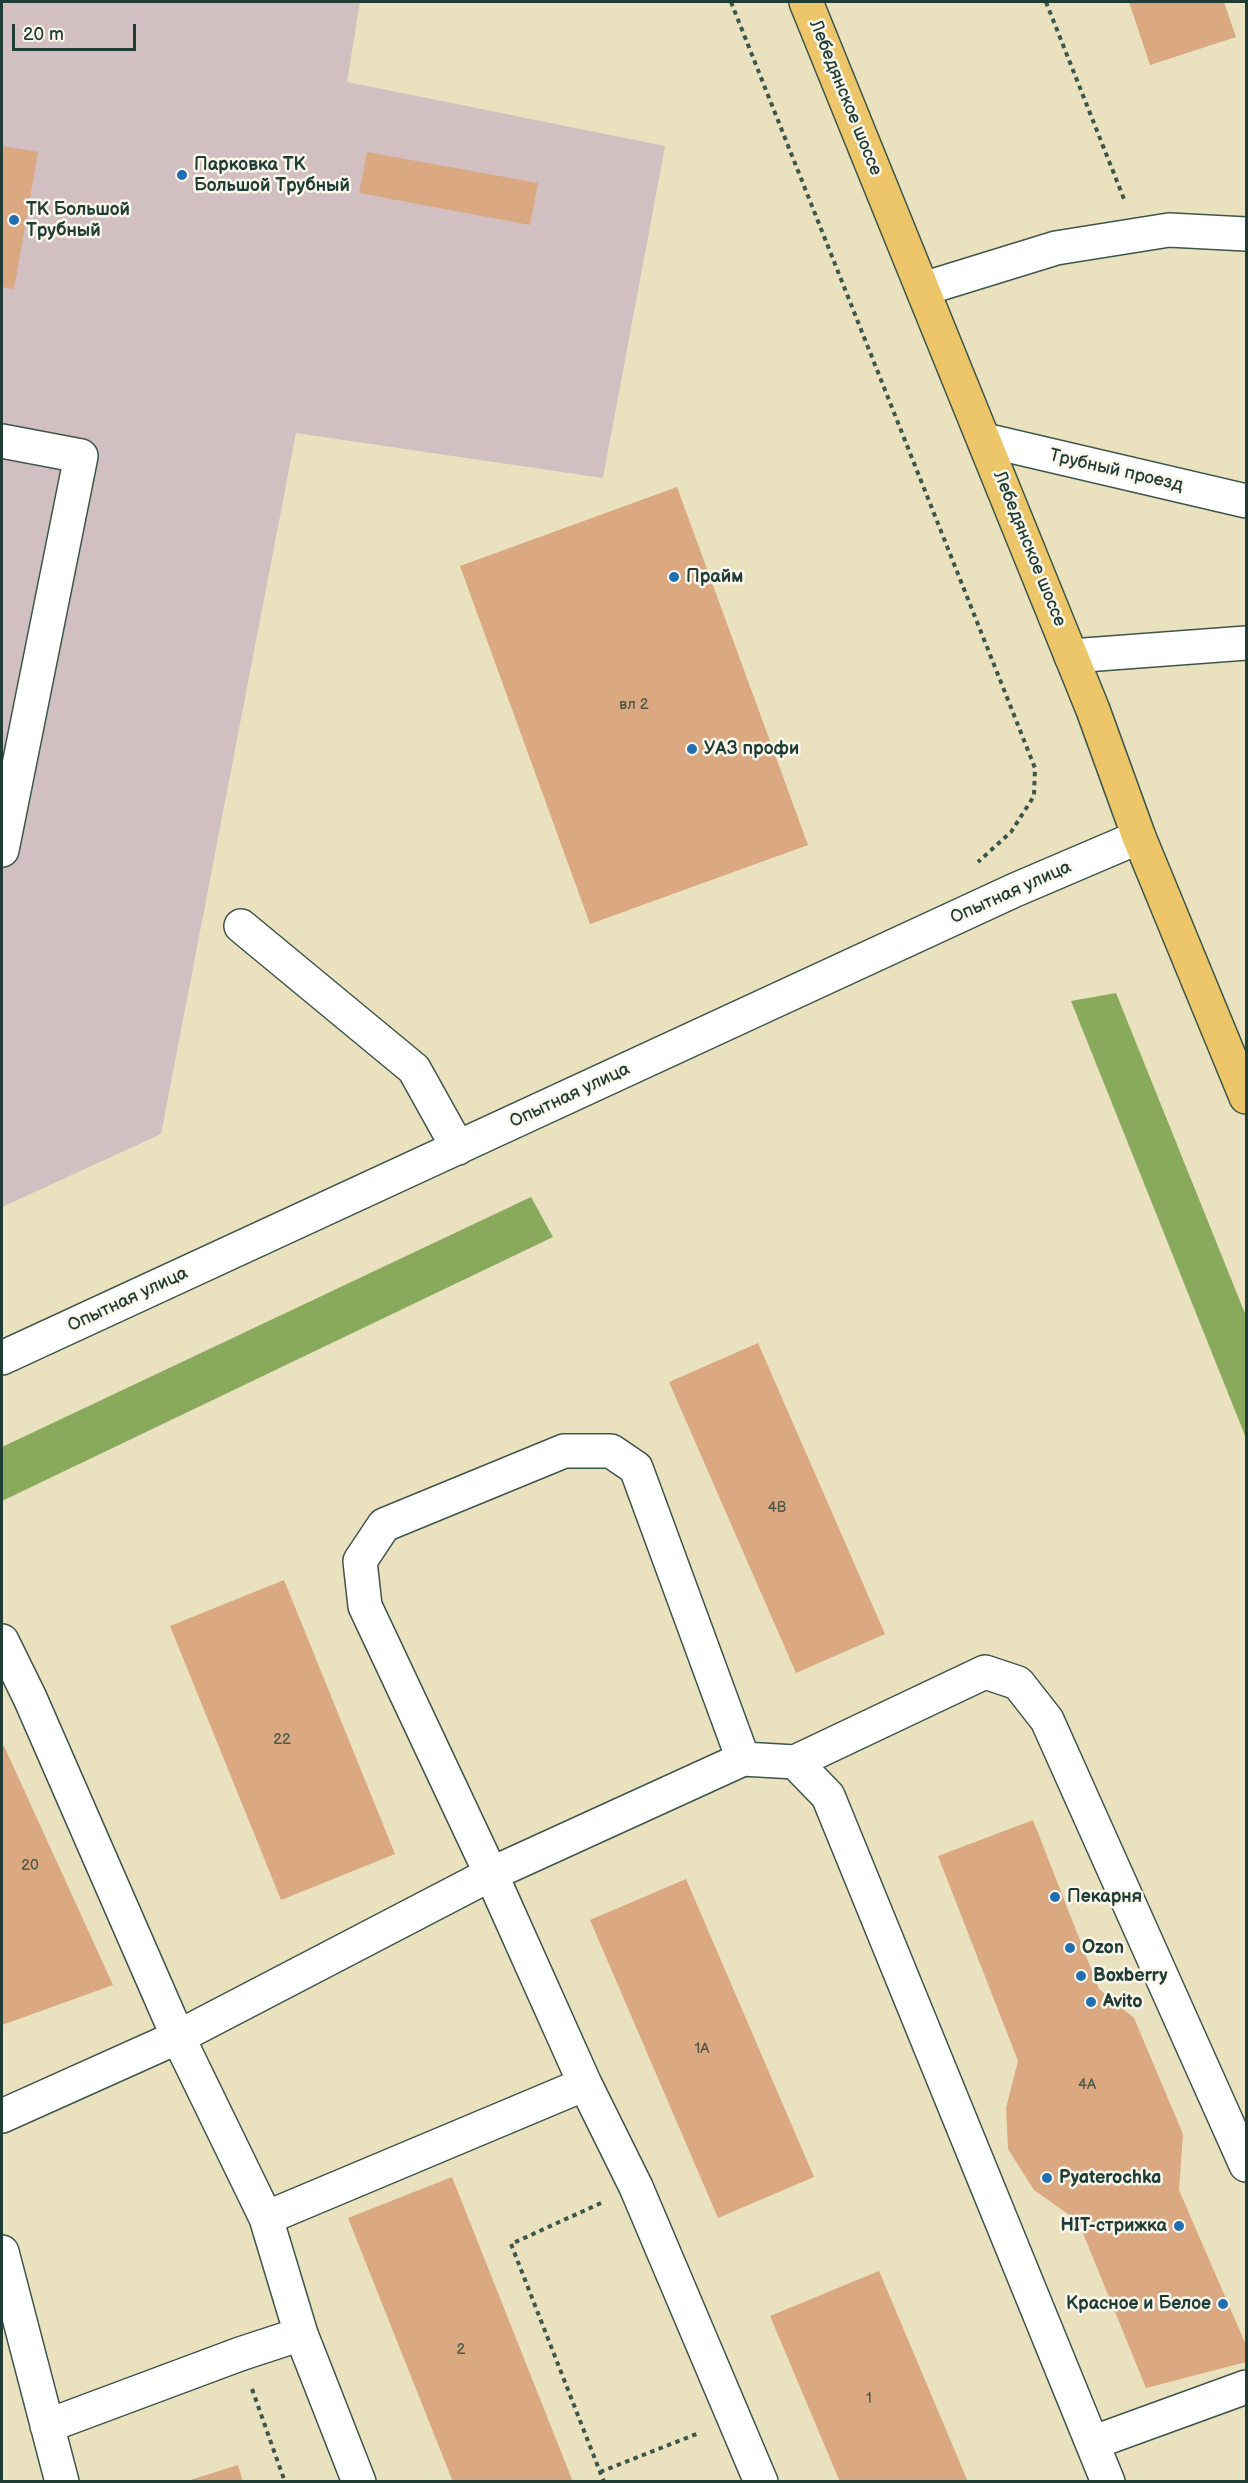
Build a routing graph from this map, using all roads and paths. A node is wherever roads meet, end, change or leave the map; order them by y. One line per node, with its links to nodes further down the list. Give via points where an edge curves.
1 (731, 2): 14 (path, via 1035,768 1034,796 1011,832)
2 (806, 2): 6 (main road, Лебедянское шоссе)
3 (1046, 2): 5 (path)
4 (1246, 234): 5 (street, via 1169,230)
5 (1139, 235): 6 (street, via 1056,248)
6 (923, 289): 7 (main road, Лебедянское шоссе)
7 (985, 440): 9 (street, Трубный проезд); 11 (main road, Лебедянское шоссе)
8 (2, 441): 13 (street, via 81,456)
9 (1246, 501)
10 (1246, 644): 11 (street)
11 (1071, 656): 12 (main road, Лебедянское шоссе)
12 (1139, 837): 16 (main road, Лебедянское шоссе); 17 (street, Опытная улица, via 1015,890)
13 (2, 850)
14 (975, 865)
15 (241, 926): 17 (street, via 414,1069)
16 (1246, 1097)
17 (458, 1148): 18 (street, Опытная улица)
18 (2, 1358)
19 (2, 1641): 23 (street)
20 (743, 1759): 21 (street); 22 (street); 22 (street, via 636,1468 611,1451 564,1451 384,1525 360,1561 365,1606)
21 (795, 1762): 26 (street, via 986,1672 1018,1683 1047,1720); 35 (street, via 828,1796)
22 (491, 1874): 23 (street); 24 (street)
23 (178, 2037): 25 (street); 28 (street)
24 (585, 2084): 27 (street); 28 (street)
25 (2, 2115)
26 (1246, 2165)
27 (636, 2187): 33 (street); 36 (path, via 512,2244)
28 (266, 2217): 30 (street)
29 (2, 2252): 34 (street)
30 (301, 2334): 31 (street); 39 (street)
31 (240, 2354): 34 (street); 38 (path)
32 (1246, 2386): 35 (street)
33 (736, 2419): 36 (path); 41 (street)
34 (47, 2426): 37 (street)
35 (1092, 2443): 42 (street)
36 (600, 2472): 40 (path)
37 (62, 2481)
38 (285, 2481)
39 (359, 2481)
40 (604, 2481)
41 (761, 2481)
42 (1108, 2481)

